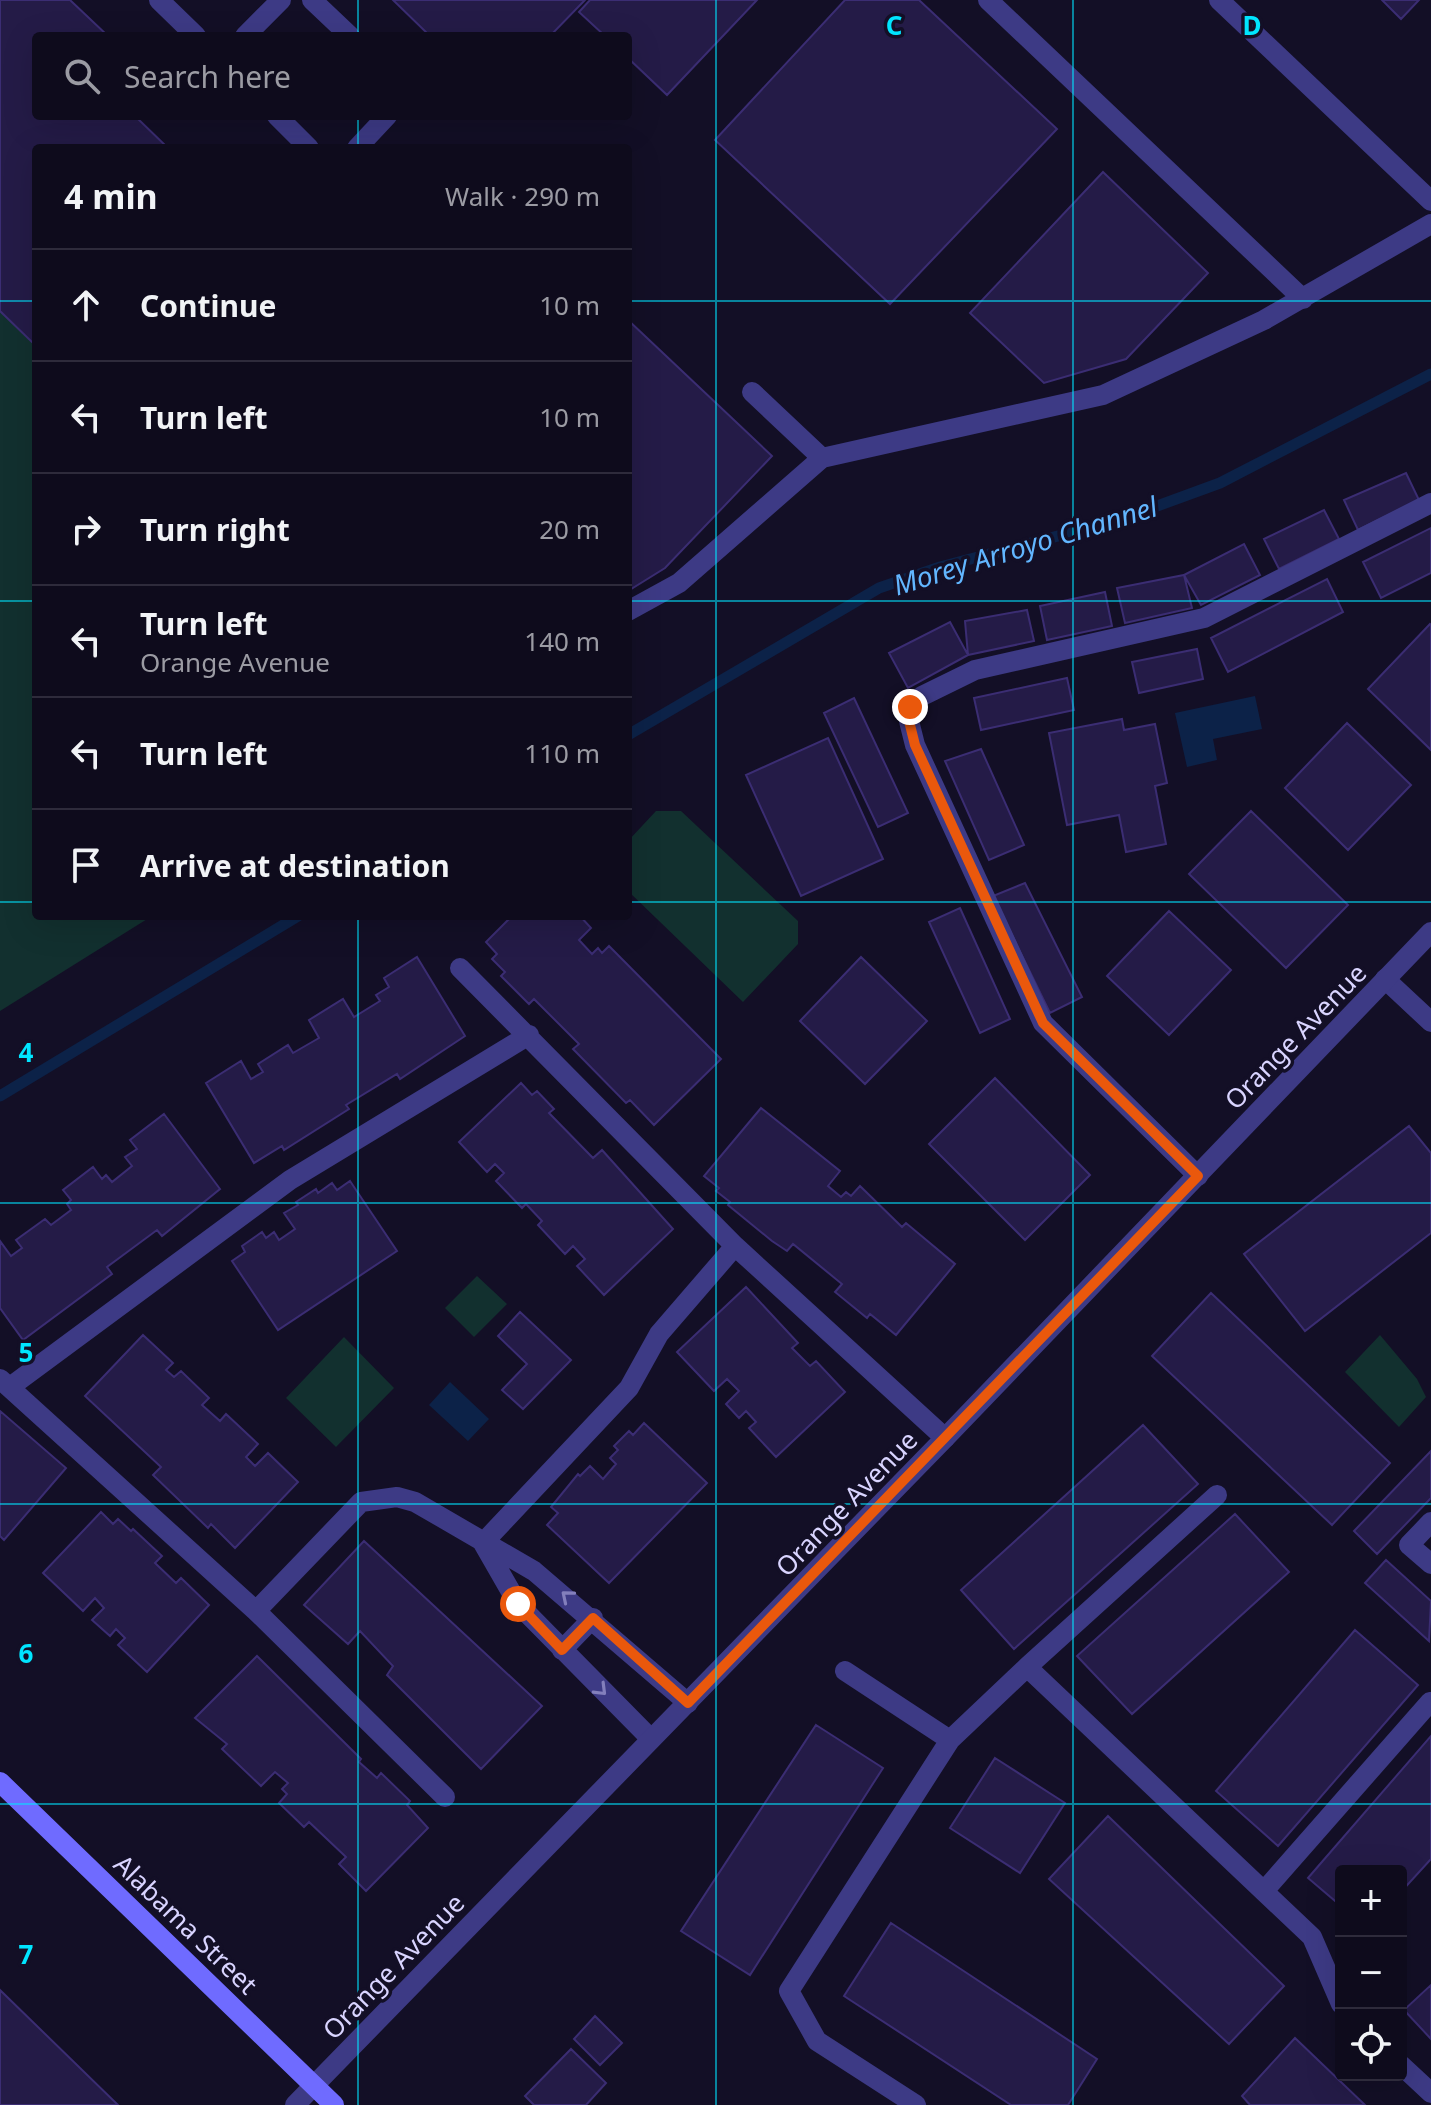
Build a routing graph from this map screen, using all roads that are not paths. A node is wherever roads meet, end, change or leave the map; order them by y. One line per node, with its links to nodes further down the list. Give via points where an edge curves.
1 (159, 0): 6 (street)
2 (281, 0): 7 (street)
3 (312, 0): 8 (street)
4 (988, 0): 15 (street)
5 (1219, 0): 13 (street)
6 (192, 32)
7 (249, 32)
8 (346, 32)
9 (281, 120): 11 (street)
10 (383, 120): 12 (street)
11 (305, 144)
12 (361, 144)
13 (1431, 201)
14 (1431, 224): 15 (street)
15 (1303, 299): 17 (street, via 1103,395)
16 (752, 392): 17 (street)
17 (822, 458): 19 (street, via 679,583)
18 (1431, 503): 25 (street, via 1204,618 975,670 910,707 915,745 1043,1023)
19 (632, 609)
20 (1431, 932): 22 (street, Orange Avenue)
21 (460, 968): 24 (street)
22 (1385, 979): 23 (street); 25 (street, Orange Avenue)
23 (1431, 1022)
24 (529, 1035): 26 (street); 27 (street, via 290,1180)
25 (1198, 1176): 28 (street, Orange Avenue)
26 (735, 1246): 28 (street); 31 (street, via 659,1334 629,1388)
27 (5, 1383): 33 (street)
28 (945, 1438): 39 (street, Orange Avenue)
29 (1217, 1495): 36 (street)
30 (1431, 1522): 32 (street, via 1409,1545)
31 (483, 1543): 33 (street, via 415,1502 397,1497 361,1502); 34 (street, one-way to 31, via 534,1571); 35 (street, via 518,1604)
32 (1431, 1564)
33 (256, 1611): 43 (street)
34 (593, 1618): 35 (street); 39 (street)
35 (562, 1650): 40 (street, one-way to 40)
36 (1027, 1667): 41 (street); 44 (street)
37 (845, 1671): 41 (street)
38 (1430, 1702): 44 (street)
39 (688, 1703): 40 (street, Orange Avenue)
40 (651, 1739): 47 (street, Orange Avenue)
41 (950, 1740): 51 (street, via 789,1991 817,2041)
42 (0, 1782): 47 (main road, Alabama Street)
43 (445, 1797)
44 (1264, 1891): 45 (street, via 1312,1937)
45 (1335, 1990)
46 (1407, 2071): 48 (street)
47 (314, 2085): 49 (street, Orange Avenue); 50 (main road, Alabama Street)
48 (1431, 2093)
49 (295, 2105)
50 (334, 2105)
51 (916, 2105)

